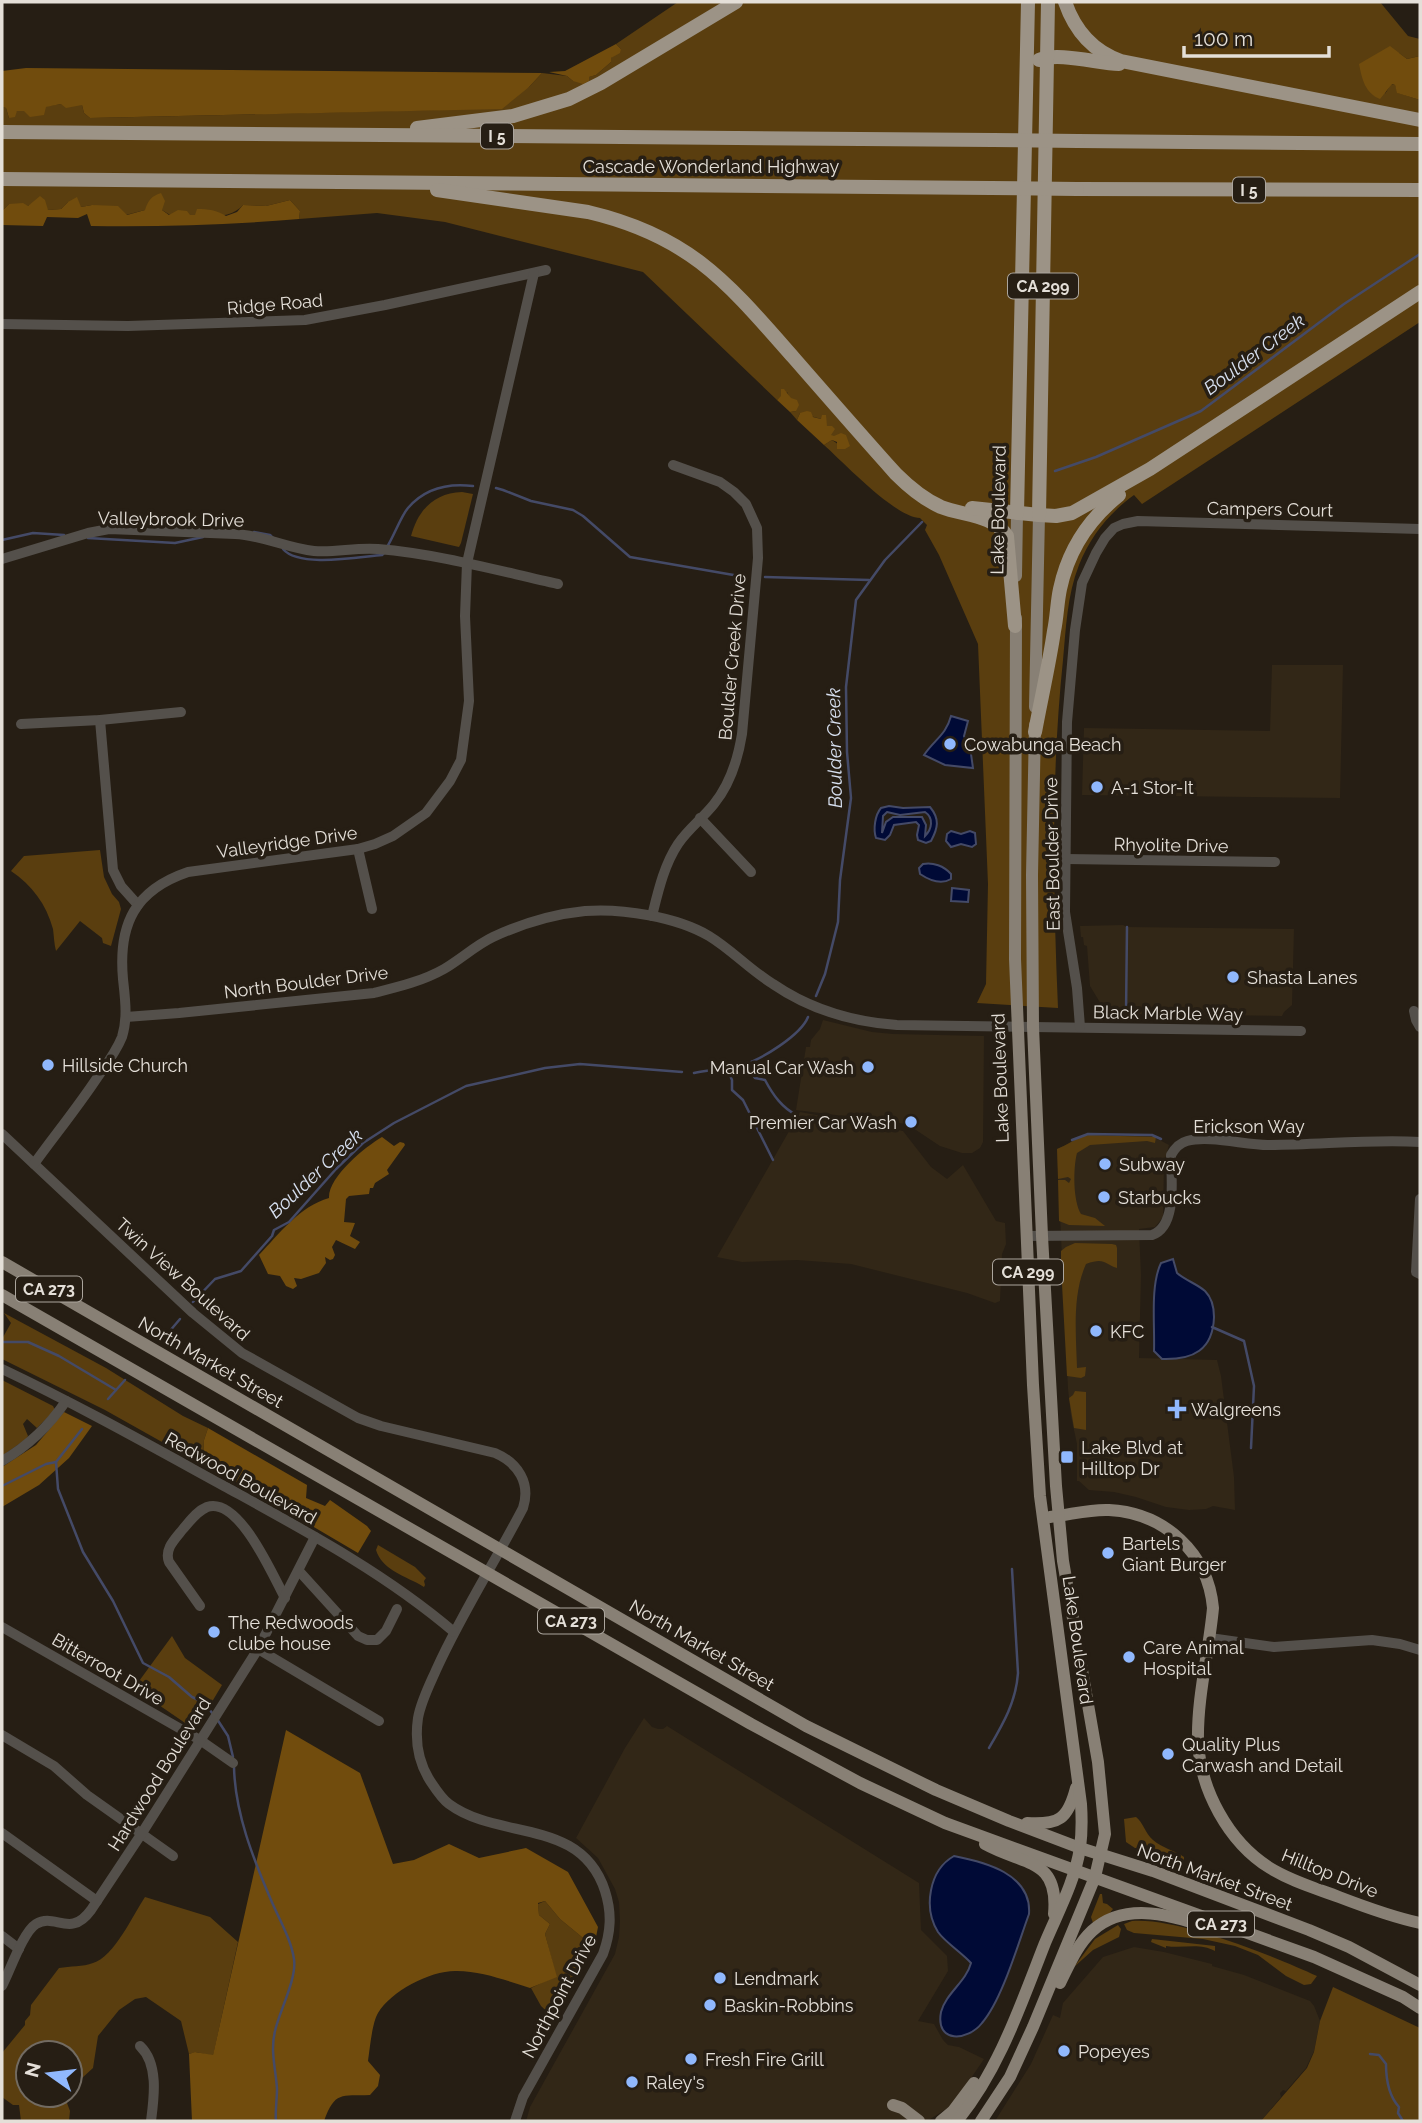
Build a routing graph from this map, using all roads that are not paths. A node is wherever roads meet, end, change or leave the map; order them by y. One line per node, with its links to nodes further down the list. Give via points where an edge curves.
1 (736, 2): 10 (highway, via 601,83 553,105 513,116)
2 (1028, 2): 7 (highway, Lake Boulevard / CA 299)
3 (1048, 2): 5 (highway, Lake Boulevard / CA 299)
4 (1065, 2): 6 (highway, via 1076,27 1092,45 1113,58)
5 (1046, 57): 6 (highway); 7 (highway, via 1035,63); 23 (highway, Lake Boulevard / CA 299)
6 (1138, 65): 8 (highway)
7 (1027, 76): 22 (highway, Lake Boulevard / CA 299)
8 (1420, 120)
9 (2, 132): 10 (highway, Cascade Wonderland Highway / I 5)
10 (365, 135): 11 (highway, Cascade Wonderland Highway / I 5, bridge)
11 (1420, 144)
12 (2, 179): 13 (highway, Cascade Wonderland Highway / I 5)
13 (384, 183): 14 (highway, Cascade Wonderland Highway / I 5, bridge); 21 (highway, via 588,212 635,225 674,244 737,293 895,474)
14 (1420, 190)
15 (546, 270): 16 (street, Ridge Road)
16 (534, 273): 18 (street, Ridge Road, via 305,320 141,326); 27 (street, Valleyridge Drive)
17 (1420, 292): 20 (highway)
18 (2, 324)
19 (673, 465): 34 (street, Boulder Creek Drive, via 734,492 757,528 737,761 726,786)
20 (1150, 469): 23 (highway, via 1072,513); 33 (highway, via 1099,512 1070,558 1059,590)
21 (925, 498): 22 (highway); 29 (highway, via 994,523 1007,536)
22 (1017, 513): 23 (highway); 29 (main road, Lake Boulevard / CA 299)
23 (1039, 515): 33 (main road, Lake Boulevard / CA 299)
24 (1120, 525): 25 (street, Campers Court, via 1150,521); 36 (street, East Boulder Drive, via 1090,562 1081,590 1068,712)
25 (1420, 529)
26 (2, 559): 27 (street, Valleybrook Drive, via 114,529 242,534 302,550 379,549)
27 (467, 563): 28 (street, Valleybrook Drive); 35 (street, Valleyridge Drive, via 469,701 461,760 426,813 393,836)
28 (558, 584)
29 (1016, 626): 44 (main road, Lake Boulevard / CA 299)
30 (181, 712): 31 (street)
31 (100, 720): 32 (street); 39 (street, via 113,870)
32 (21, 724)
33 (1035, 732): 45 (main road, Lake Boulevard / CA 299)
34 (700, 818): 38 (street); 41 (street, Boulder Creek Drive, via 673,853)
35 (358, 849): 39 (street, Valleyridge Drive, via 188,872 162,882); 40 (street)
36 (1066, 859): 37 (street, Rhyolite Drive); 46 (street, East Boulder Drive, via 1066,923)
37 (1275, 862)
38 (751, 872)
39 (138, 905): 43 (street, Valleyridge Drive, via 122,948)
40 (372, 909)
41 (652, 916): 43 (street, North Boulder Drive, via 606,910 552,916 492,937 429,976 374,993); 44 (street, North Boulder Drive, via 709,936 772,984 825,1012 884,1024)
42 (1414, 1012): 47 (street)
43 (126, 1017): 51 (street, Valleyridge Drive, via 115,1052)
44 (1017, 1027): 45 (street, North Boulder Drive); 53 (main road, Lake Boulevard / CA 299)
45 (1034, 1027): 46 (street, Black Marble Way); 54 (main road, Lake Boulevard / CA 299)
46 (1080, 1027): 48 (street, Black Marble Way)
47 (1420, 1027)
48 (1301, 1031)
49 (2, 1135): 51 (street, Twin View Boulevard)
50 (1420, 1142): 54 (street, Erickson Way, via 1267,1145 1185,1141 1171,1155 1169,1218 1160,1232)
51 (34, 1164): 64 (street, Twin View Boulevard, via 242,1353 358,1418 495,1453 509,1461 523,1479 525,1499)
52 (1420, 1199): 56 (street, via 1416,1272)
53 (1027, 1236): 54 (street, Erickson Way); 62 (main road, Lake Boulevard / CA 299)
54 (1042, 1236): 61 (main road, Lake Boulevard / CA 299)
55 (2, 1262): 64 (main road, North Market Street / CA 273)
56 (1420, 1274)
57 (2, 1295): 66 (main road, CA 273)
58 (2, 1369): 59 (street, Redwood Boulevard)
59 (66, 1401): 60 (street, via 31,1442); 63 (street, Redwood Boulevard)
60 (2, 1461)
61 (1059, 1516): 62 (main road, Hilltop Drive); 72 (main road, Hilltop Drive, via 1102,1510 1133,1513 1185,1544 1209,1581 1213,1608); 85 (main road, Lake Boulevard / CA 299, via 1098,1762 1105,1834)
62 (1043, 1517): 79 (main road, Lake Boulevard / CA 299)
63 (315, 1537): 65 (street, Hardwood Boulevard); 71 (street, Redwood Boulevard, via 390,1582)
64 (501, 1549): 66 (street, Northpoint Drive); 80 (main road, North Market Street / CA 273, via 806,1726)
65 (299, 1571): 67 (street, Hardwood Boulevard); 69 (street, via 358,1636 367,1640 382,1635)
66 (488, 1573): 71 (street, Northpoint Drive); 81 (main road, CA 273, via 811,1758)
67 (285, 1598): 68 (street, via 242,1523 210,1506 197,1513 167,1555); 73 (street, Hardwood Boulevard)
68 (200, 1606)
69 (397, 1609)
70 (2, 1626): 77 (street, Bitterroot Drive)
71 (454, 1632): 105 (street, Northpoint Drive, via 419,1714 418,1746 425,1772 447,1803 467,1815 545,1835 572,1847 602,1883 609,1910 610,1931 603,1954 523,2098)
72 (1210, 1638): 74 (street, via 1274,1647 1372,1640); 90 (main road, Hilltop Drive, via 1198,1746 1210,1794 1229,1828 1249,1852 1281,1874)
73 (258, 1649): 75 (street); 77 (street, Hardwood Boulevard)
74 (1420, 1650)
75 (379, 1721)
76 (2, 1735): 83 (street, via 54,1766)
77 (200, 1740): 78 (street, Bitterroot Drive); 83 (street, Hardwood Boulevard)
78 (233, 1763)
79 (1078, 1782): 80 (main road, via 1072,1804 1061,1818 1047,1824); 84 (main road, Lake Boulevard / CA 299)
80 (1009, 1821): 84 (main road, North Market Street / CA 273)
81 (945, 1823): 87 (main road, CA 273); 92 (main road, via 1048,1874 1055,1900)
82 (2, 1833): 89 (street)
83 (142, 1833): 86 (street); 89 (street, Hardwood Boulevard)
84 (1080, 1848): 85 (main road, North Market Street / CA 273); 87 (main road, Lake Boulevard / CA 299)
85 (1101, 1855): 88 (main road, Lake Boulevard); 96 (main road, North Market Street / CA 273, via 1309,1930)
86 (173, 1856)
87 (1075, 1870): 88 (main road, CA 273); 92 (main road, Lake Boulevard)
88 (1095, 1877): 95 (main road, CA 273); 99 (main road, Lake Boulevard)
89 (97, 1901): 93 (street, Hardwood Boulevard, via 86,1917 74,1924 34,1925)
90 (1420, 1923)
91 (2, 1936): 93 (street)
92 (1045, 1943): 94 (main road, Lake Boulevard)
93 (19, 1949): 97 (street, Hardwood Boulevard)
94 (1035, 1971): 101 (main road, Lake Boulevard); 102 (main road, via 1034,1990 1010,2050)
95 (1347, 1971): 98 (main road, CA 273); 99 (main road, via 1321,1968 1167,1916 1126,1914 1103,1923 1082,1942 1048,2008)
96 (1420, 1985)
97 (2, 1986)
98 (1420, 2008)
99 (1033, 2027): 102 (main road, Lake Boulevard)
100 (140, 2046): 104 (street, via 149,2057 153,2077)
101 (990, 2069): 107 (main road); 108 (main road, Lake Boulevard)
102 (1014, 2069): 109 (main road, Lake Boulevard)
103 (893, 2105): 106 (main road)
104 (151, 2121)
105 (515, 2121)
106 (919, 2121)
107 (941, 2121)
108 (957, 2121)
109 (981, 2121)

